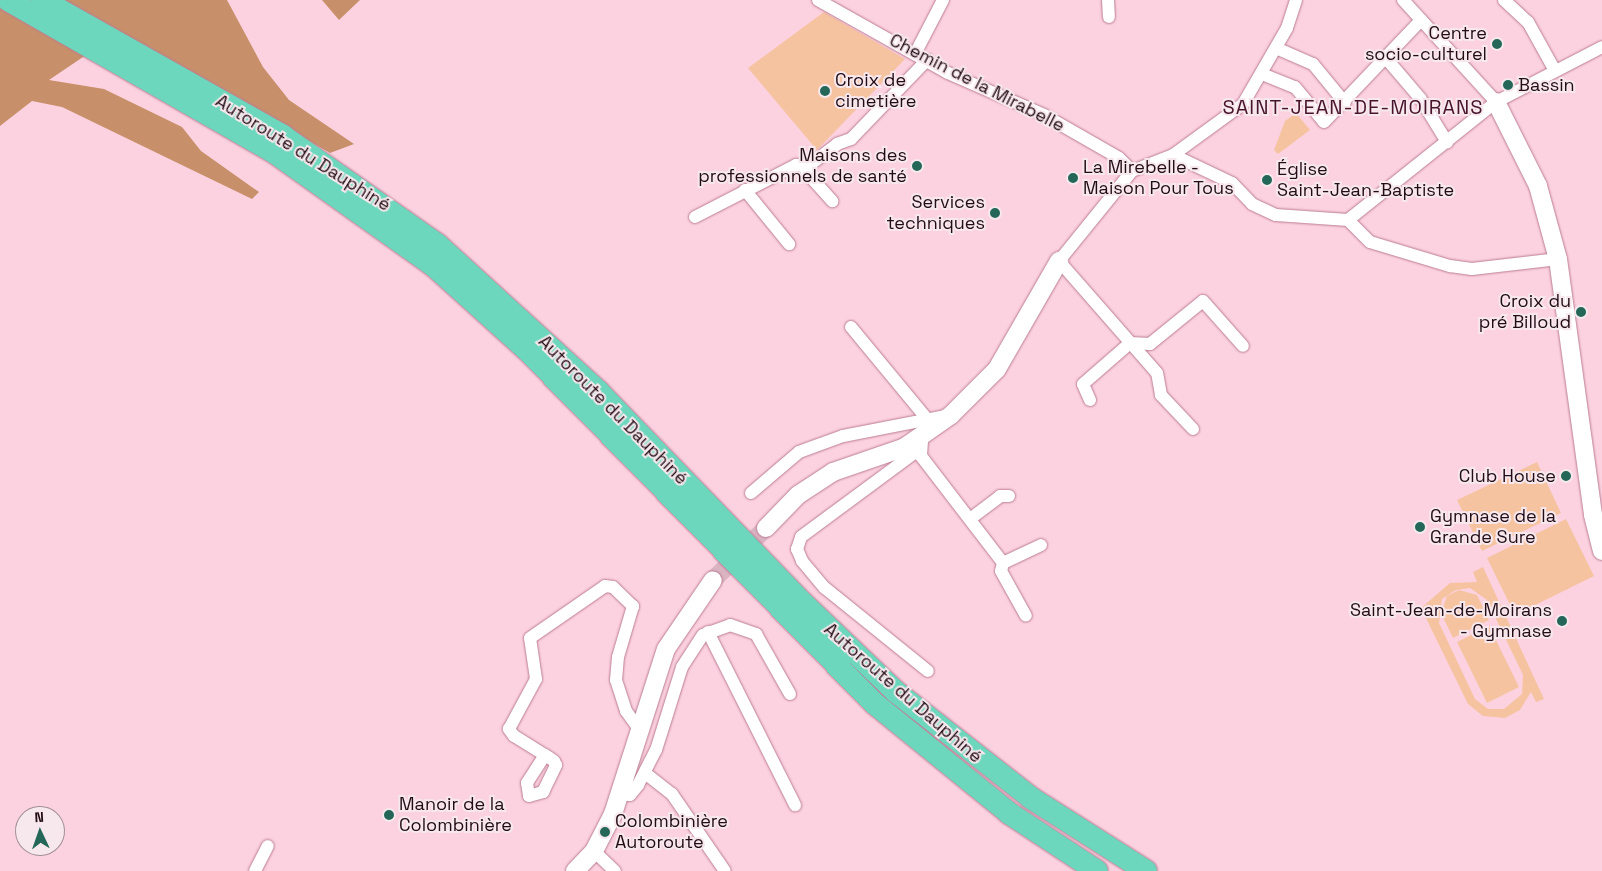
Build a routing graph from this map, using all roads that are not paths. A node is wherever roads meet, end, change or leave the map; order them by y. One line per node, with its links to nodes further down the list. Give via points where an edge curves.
1 (8, 0): 11 (highway, Autoroute du Dauphiné)
2 (42, 0): 11 (highway, Autoroute du Dauphiné)
3 (818, 0): 14 (street, Chemin de la Mirabelle)
4 (943, 0): 14 (street)
5 (1108, 0): 9 (street)
6 (1296, 0): 13 (street)
7 (1403, 0): 10 (street)
8 (1504, 0): 17 (street, via 1528,22)
9 (1109, 17)
10 (1421, 20): 15 (street); 19 (street)
11 (94, 38): 61 (highway, Autoroute du Dauphiné, via 307,174 434,266 526,350 875,704 1001,807); 62 (highway, Autoroute du Dauphiné, via 283,136 438,245 598,391 804,604 896,692 1023,793)
12 (1602, 47): 17 (street)
13 (1276, 48): 18 (street); 20 (street, via 1298,60 1314,64)
14 (916, 52): 16 (street, Chemin de la Mirabelle)
15 (1385, 57): 20 (street); 21 (street, via 1420,98)
16 (927, 60): 23 (street, via 851,139 837,144); 24 (street, Chemin de la Mirabelle, via 970,84 1044,115 1119,158)
17 (1554, 69): 19 (street)
18 (1262, 74): 20 (street, via 1295,87 1324,122); 22 (street, via 1243,104)
19 (1496, 102): 21 (street); 30 (street, via 1538,186)
20 (1345, 103)
21 (1447, 142): 28 (street)
22 (1173, 155): 24 (street); 28 (street, via 1232,183 1252,204 1276,215)
23 (807, 167): 25 (street, via 796,165); 26 (street, via 807,173)
24 (1132, 171): 31 (street)
25 (746, 190): 27 (street); 29 (street)
26 (832, 201)
27 (695, 217)
28 (1348, 220): 30 (street, via 1370,242 1450,266 1472,269)
29 (789, 244)
30 (1558, 259): 43 (street, via 1593,515)
31 (1055, 268): 33 (street); 36 (street, via 997,369 951,415)
32 (851, 327): 36 (street)
33 (1130, 343): 34 (street, via 1150,344 1203,301); 35 (street, via 1083,384); 37 (street, via 1157,373 1161,394)
34 (1243, 346)
35 (1090, 400)
36 (925, 428): 38 (street, via 843,436 799,452); 40 (street, via 921,456); 41 (street, via 905,447 833,472 798,495); 48 (street, via 913,454 801,537 797,549 825,588)
37 (1193, 429)
38 (751, 493)
39 (1009, 496): 40 (street, via 1000,496)
40 (970, 519): 44 (street)
41 (766, 528)
42 (1041, 545): 44 (street)
43 (1602, 550)
44 (1004, 563): 46 (street, via 1001,571)
45 (713, 580): 50 (street, via 666,650)
46 (1026, 616)
47 (708, 632): 49 (street, via 730,625 756,634); 52 (street, via 690,649); 54 (street)
48 (928, 671)
49 (790, 694)
50 (639, 729): 51 (street, via 626,711 616,680 618,657 633,606 613,587 605,586 530,638 536,679 509,728); 53 (street)
51 (545, 755)
52 (645, 772): 53 (street, via 630,794); 60 (street, via 672,794)
53 (621, 794): 56 (street)
54 (795, 805)
55 (268, 846): 57 (street)
56 (594, 851): 58 (street); 59 (street)
57 (254, 871)
58 (575, 871)
59 (616, 871)
60 (725, 871)
61 (1097, 871)
62 (1146, 871)

